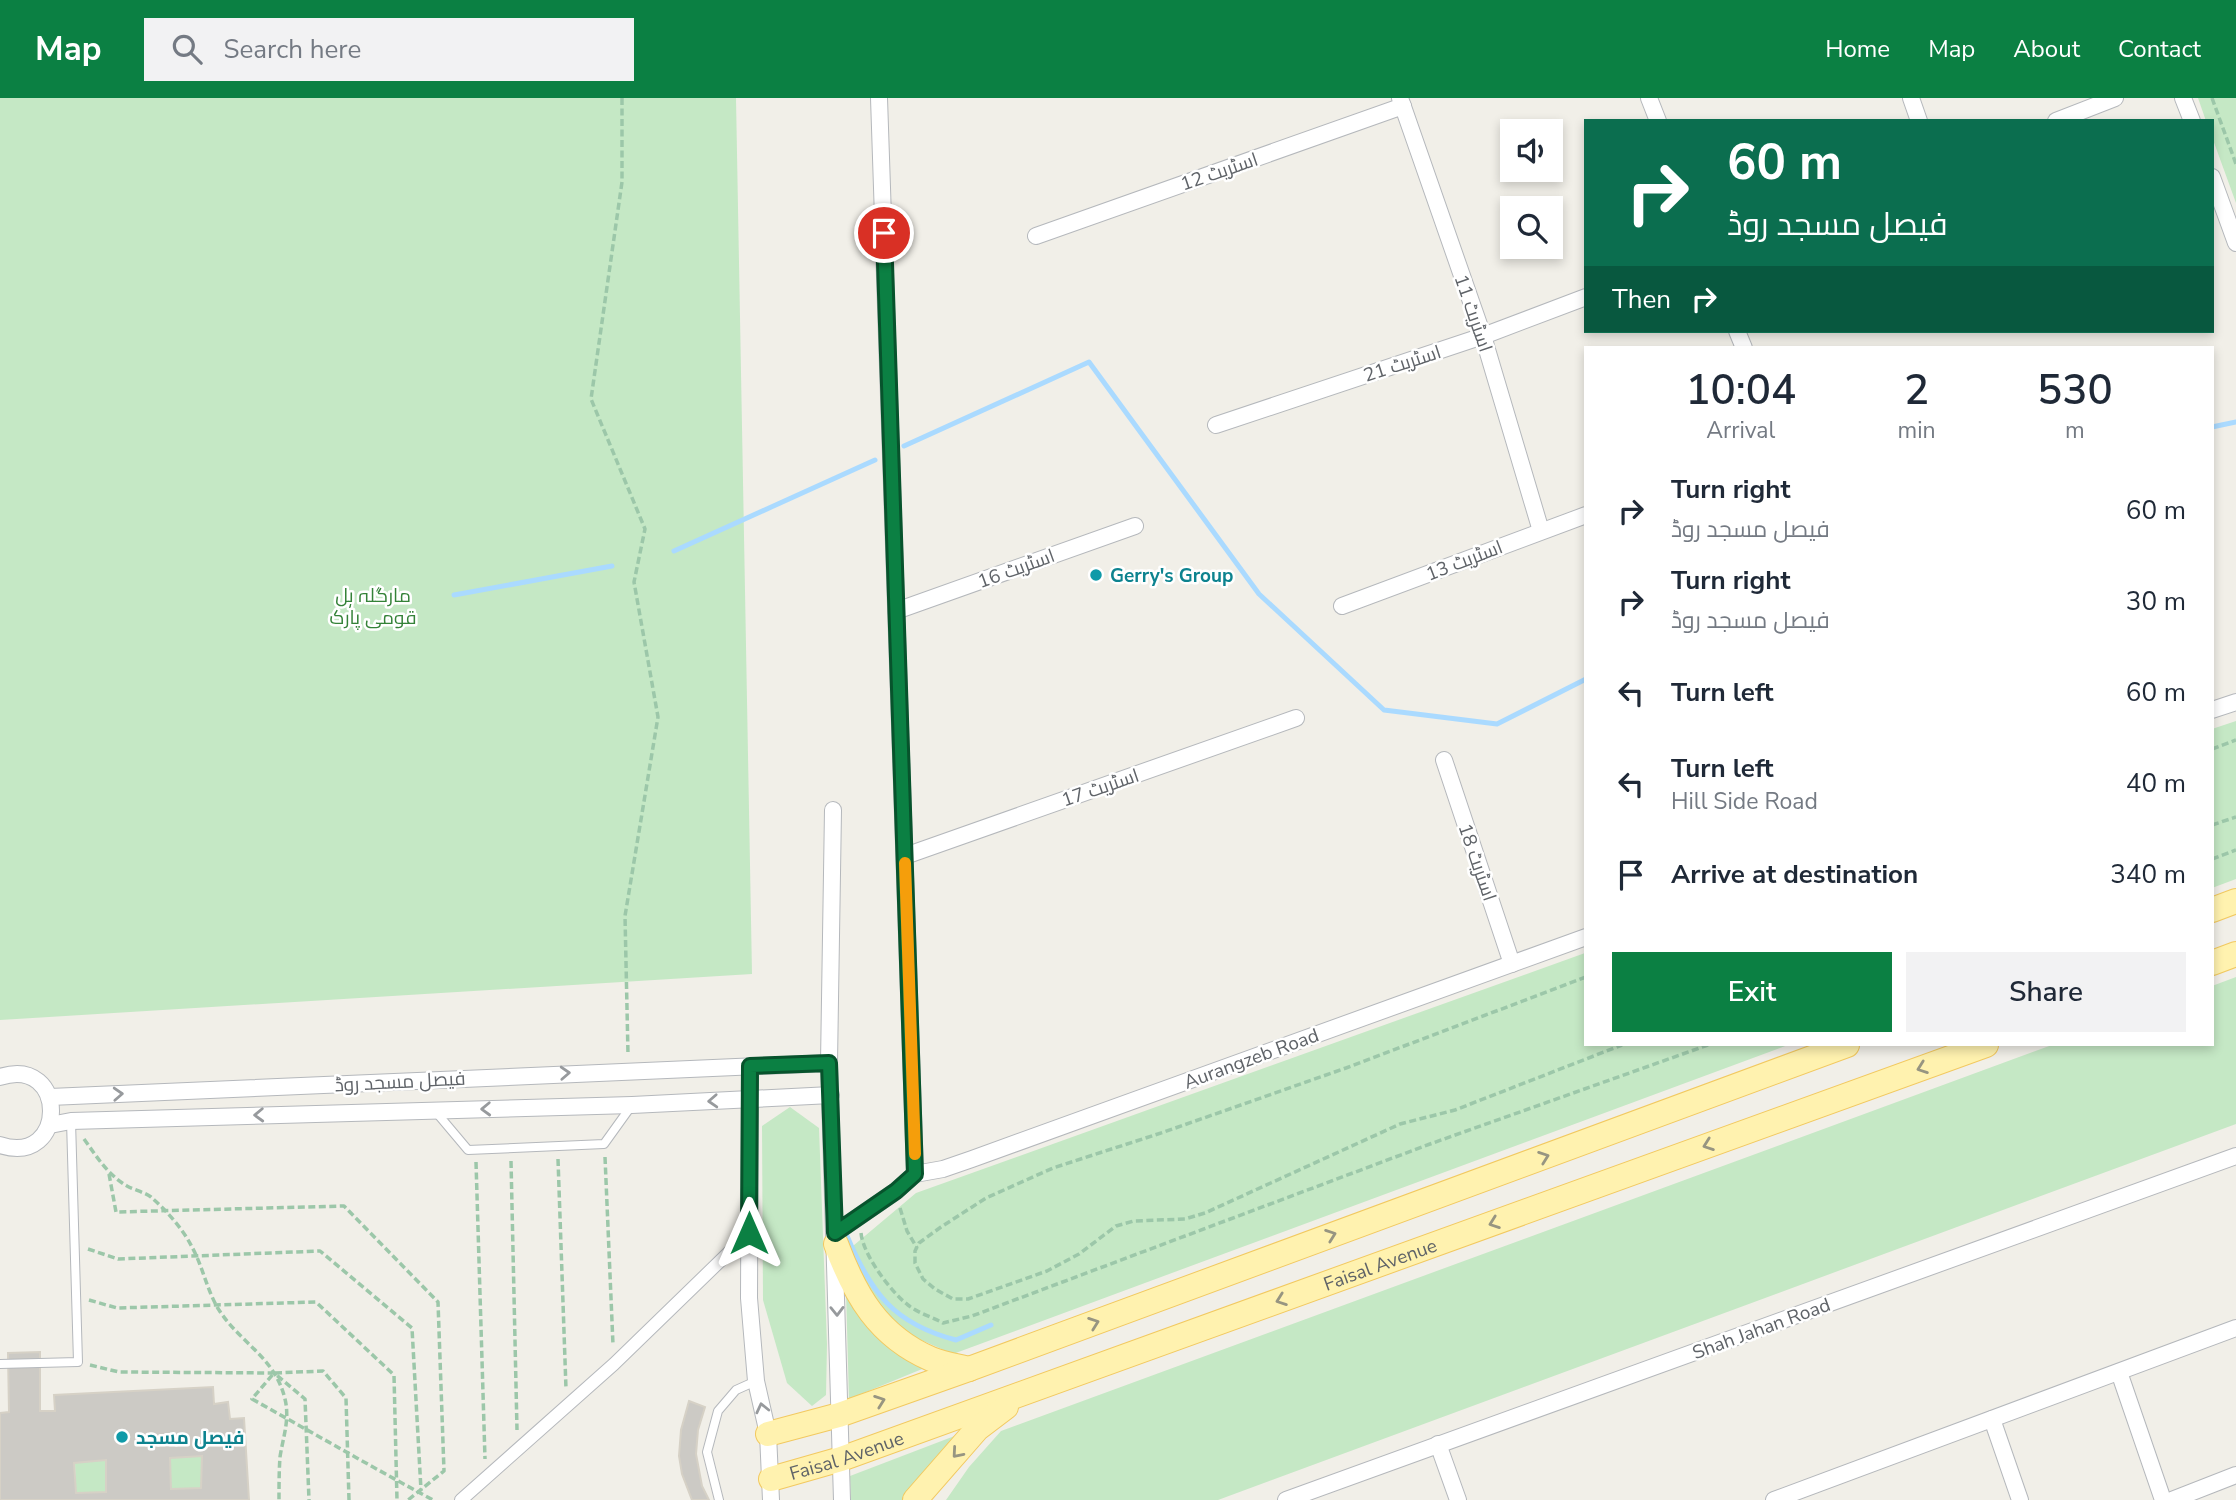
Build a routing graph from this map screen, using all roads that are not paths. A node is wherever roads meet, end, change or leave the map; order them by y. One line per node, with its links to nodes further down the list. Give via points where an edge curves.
1 (879, 98): 21 (street)
2 (1650, 98): 7 (street)
3 (1911, 98): 8 (street)
4 (2115, 98): 9 (street)
5 (2183, 98): 10 (street)
6 (1401, 102): 12 (street, اسٹریٹ 12); 15 (street, اسٹریٹ 11)
7 (1657, 119)
8 (1919, 119)
9 (2061, 119)
10 (2191, 119)
11 (2214, 182): 13 (street)
12 (1036, 236)
13 (2236, 243)
14 (1584, 298): 15 (street, اسٹریٹ 21)
15 (1483, 336): 16 (street, اسٹریٹ 21); 19 (street, اسٹریٹ 11)
16 (1216, 425)
17 (1584, 516): 19 (street, اسٹریٹ 13)
18 (1135, 526): 21 (street, اسٹریٹ 16)
19 (1541, 531): 20 (street, اسٹریٹ 13)
20 (1342, 606)
21 (897, 611): 27 (street)
22 (2236, 702): 23 (street)
23 (2214, 709)
24 (1296, 718): 27 (street, اسٹریٹ 17)
25 (1444, 760): 33 (street, اسٹریٹ 18)
26 (833, 810): 36 (street)
27 (905, 856): 48 (street)
28 (2236, 901): 29 (main road)
29 (2214, 909)
30 (1584, 938): 33 (street, Aurangzeb Road)
31 (2236, 954): 32 (main road)
32 (2214, 962)
33 (1512, 964): 48 (street, Aurangzeb Road, via 943,1170)
34 (1844, 1046): 53 (main road, Faisal Avenue, one-way to 34)
35 (1983, 1046): 56 (main road, Faisal Avenue, one-way to 56)
36 (829, 1063): 37 (street, فیصل مسجد روڈ); 39 (street)
37 (750, 1066): 40 (street, فیصل مسجد روڈ, one-way to 37); 41 (street)
38 (0, 1077): 40 (street, via 12,1074 35,1079)
39 (831, 1096): 41 (street, فیصل مسجد روڈ); 50 (street)
40 (50, 1097): 45 (street)
41 (750, 1100): 42 (street, فیصل مسجد روڈ, one-way to 42); 49 (street)
42 (632, 1105): 43 (street, فیصل مسجد روڈ, one-way to 43); 43 (lane, فیصل مسجد روڈ, via 604,1144 511,1149 468,1150)
43 (435, 1111): 44 (street, فیصل مسجد روڈ, one-way to 44)
44 (71, 1121): 45 (street, فیصل مسجد روڈ); 52 (lane, via 78,1362)
45 (50, 1125): 46 (street, via 34,1144 22,1148)
46 (0, 1145)
47 (2236, 1156): 60 (street, Shah Jahan Road)
48 (915, 1174): 50 (street)
49 (749, 1233): 55 (street); 64 (street, via 614,1364)
50 (836, 1238): 53 (main road, via 856,1293 875,1319 932,1360); 57 (street, one-way to 57)
51 (2236, 1328): 54 (street)
52 (0, 1364)
53 (969, 1369): 57 (main road, Faisal Avenue, one-way to 53)
54 (2119, 1371): 58 (street); 72 (street)
55 (756, 1381): 59 (street, one-way to 55); 65 (lane, via 736,1390 718,1411 707,1452)
56 (1026, 1392): 61 (main road, Faisal Avenue); 67 (main road, one-way to 67, via 977,1429)
57 (839, 1415): 59 (main road, Faisal Avenue); 61 (street)
58 (1992, 1419): 70 (street); 71 (street)
59 (768, 1434): 63 (street)
60 (1438, 1444): 68 (street, Shah Jahan Road); 69 (street)
61 (841, 1459): 63 (main road, Faisal Avenue); 66 (street)
62 (2236, 1475): 73 (street)
63 (771, 1489)
64 (461, 1500)
65 (719, 1500)
66 (842, 1500)
67 (915, 1500)
68 (1286, 1500)
69 (1458, 1500)
70 (1774, 1500)
71 (2020, 1500)
72 (2163, 1500)
73 (2172, 1500)

